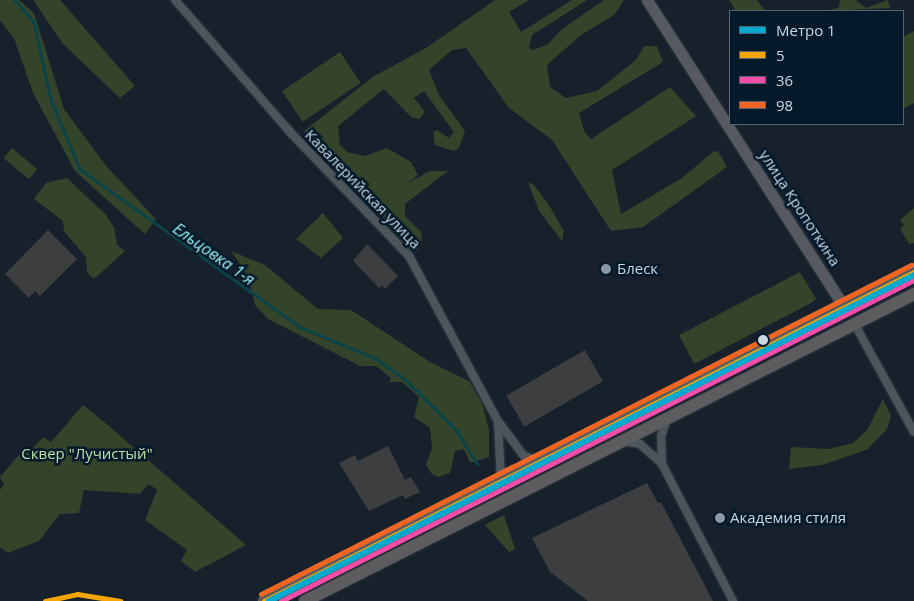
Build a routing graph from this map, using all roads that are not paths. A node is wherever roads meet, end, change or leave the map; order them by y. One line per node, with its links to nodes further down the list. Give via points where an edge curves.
1 (175, 0): 10 (street, Кавалерийская улица, via 290,132 409,256)
2 (647, 0): 5 (main road, улица Кропоткина)
3 (914, 272): 5 (main road)
4 (914, 294): 6 (main road)
5 (844, 307): 6 (main road); 7 (main road)
6 (854, 323): 8 (main road); 11 (street)
7 (732, 364): 8 (main road); 13 (main road)
8 (742, 381): 9 (main road)
9 (668, 417): 12 (main road); 14 (street, via 661,436)
10 (498, 421): 13 (street, Кавалерийская улица, via 524,456); 15 (street)
11 (914, 432)
12 (621, 440): 14 (street, via 640,444); 17 (main road)
13 (537, 460): 15 (main road)
14 (662, 464): 18 (street)
15 (501, 478): 16 (main road)
16 (264, 601)
17 (305, 601)
18 (733, 601)

